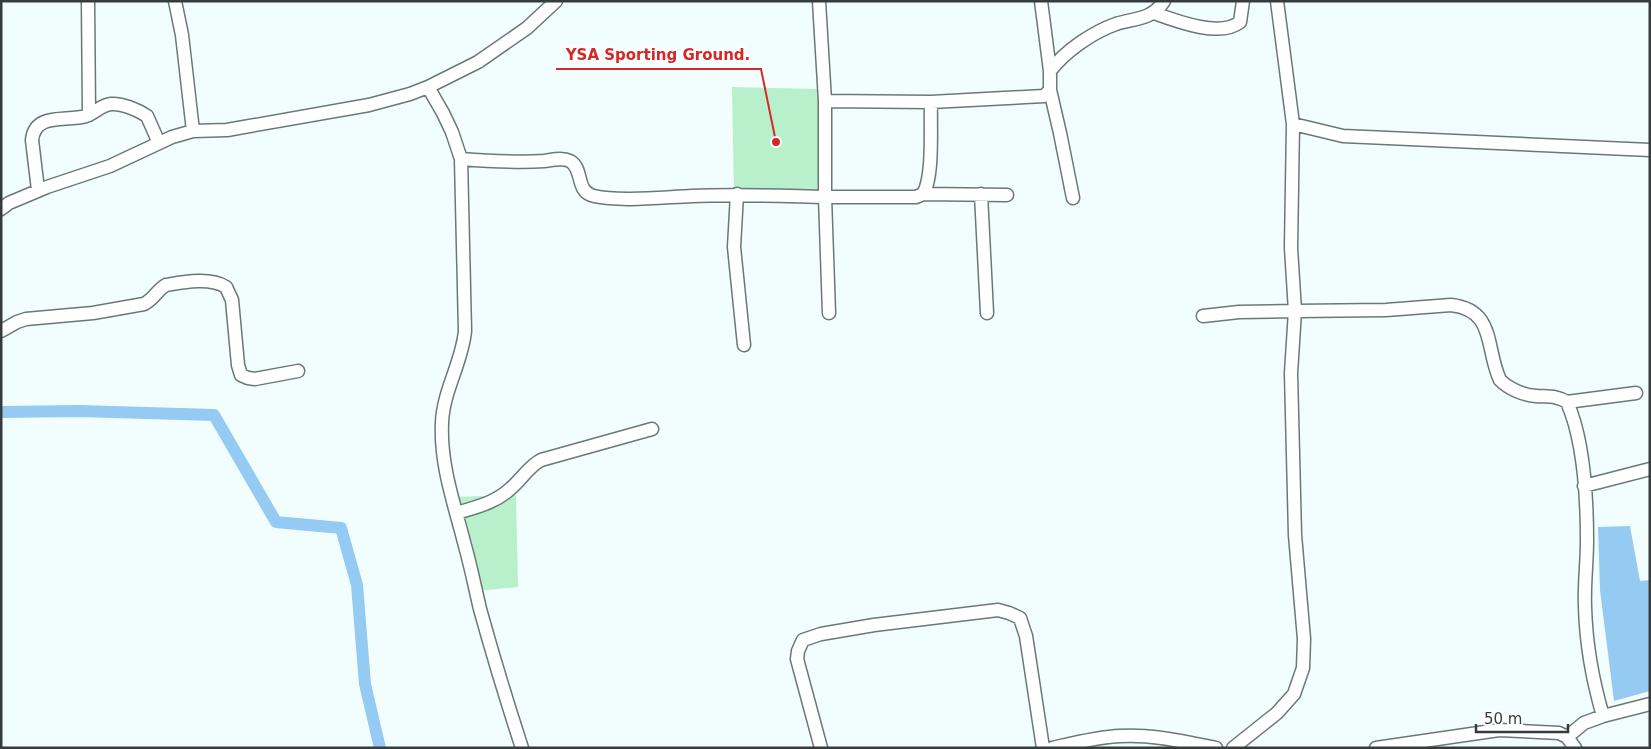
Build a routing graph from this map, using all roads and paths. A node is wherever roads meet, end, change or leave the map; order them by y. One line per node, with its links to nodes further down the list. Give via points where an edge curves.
1 (88, 1): 15 (street)
2 (175, 1): 17 (street)
3 (556, 1): 11 (street, via 528,28 478,62)
4 (819, 1): 13 (street)
5 (1042, 1): 10 (street)
6 (1164, 1): 9 (street)
7 (1243, 1): 9 (street, via 1240,22 1226,29 1204,27)
8 (1277, 1): 16 (street)
9 (1154, 14): 10 (street, via 1090,35)
10 (1050, 71): 12 (street)
11 (428, 87): 17 (street, via 369,105 227,130); 20 (street, via 444,113)
12 (1050, 90): 14 (street, via 1039,98); 27 (street)
13 (825, 101): 14 (street); 26 (street)
14 (931, 102): 23 (street, via 929,165)
15 (90, 114): 18 (street, via 112,104 141,112 151,122); 21 (street, via 50,120 36,126 32,140)
16 (1294, 124): 19 (street, via 1343,136); 29 (street)
17 (193, 131): 18 (street)
18 (159, 144): 21 (street, via 110,166)
19 (1650, 150)
20 (461, 160): 22 (street, via 529,162 564,159 576,167 585,192 594,196); 41 (street, via 465,332 441,424 446,473)
21 (38, 190): 28 (street)
22 (737, 194): 26 (street); 34 (street, via 734,247)
23 (923, 194): 24 (street); 26 (street)
24 (981, 194): 25 (street); 31 (street)
25 (1007, 195)
26 (825, 196): 30 (street)
27 (1073, 198)
28 (1, 209)
29 (1289, 311): 32 (street); 37 (street, via 1465,307 1481,318 1500,380 1506,386); 51 (street, via 1295,536 1304,639 1303,668 1294,694 1277,713)
30 (829, 313)
31 (987, 313)
32 (1203, 316)
33 (1, 331): 35 (street, via 26,319 144,304 166,285 214,282 226,287 232,300 241,375 255,379)
34 (744, 345)
35 (298, 370)
36 (1636, 393): 37 (street)
37 (1567, 402): 40 (street, via 1583,462)
38 (652, 429): 41 (street, via 541,460 508,492 491,503)
39 (1650, 469): 40 (street)
40 (1584, 486): 43 (street, via 1587,539 1585,606 1596,691)
41 (457, 513): 46 (street, via 480,607)
42 (1650, 704): 43 (street)
43 (1603, 716): 44 (street, via 1584,724)
44 (1567, 737): 52 (street, via 1559,733 1499,730); 53 (street)
45 (1170, 744): 49 (street, via 1159,738 1121,736); 50 (street)
46 (522, 748)
47 (821, 748): 48 (street, via 797,659 803,640 874,625 998,610 1020,618 1026,636)
48 (1043, 748)
49 (1052, 748)
50 (1216, 748)
51 (1233, 748)
52 (1376, 748)
53 (1575, 748)

